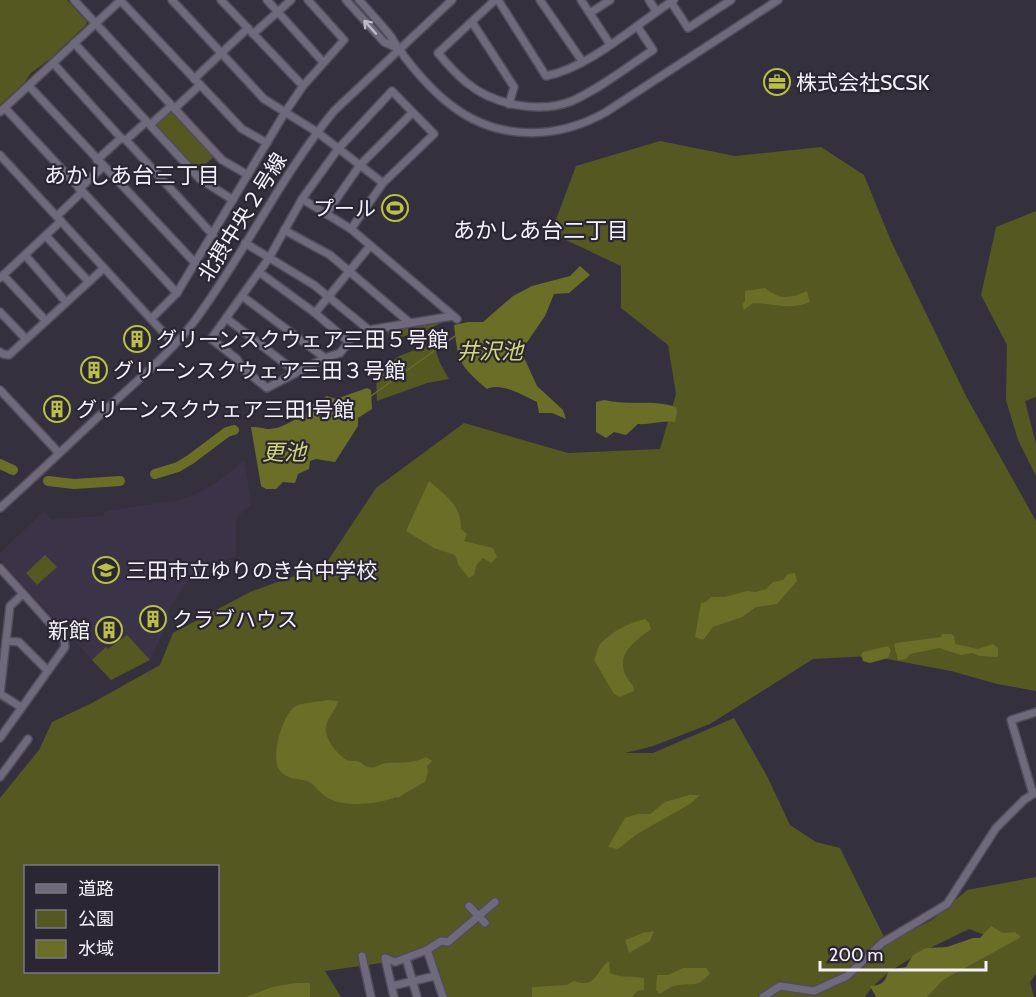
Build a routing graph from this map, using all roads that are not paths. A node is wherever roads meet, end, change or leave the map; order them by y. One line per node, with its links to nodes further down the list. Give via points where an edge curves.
1 (74, 0): 23 (street)
2 (121, 0): 23 (street); 33 (street)
3 (172, 0): 29 (street)
4 (221, 0): 25 (street)
5 (267, 0): 20 (street)
6 (291, 0): 20 (street)
7 (308, 0): 31 (street, via 344,40)
8 (346, 0): 28 (street, one-way to 8, via 384,42)
9 (358, 0): 28 (street)
10 (452, 0): 28 (street, 北摂中央２号線)
11 (497, 0): 22 (street); 30 (street, via 546,75 562,72)
12 (540, 0): 30 (street)
13 (581, 0): 21 (street)
14 (610, 0): 21 (street)
15 (649, 0): 19 (street)
16 (731, 0): 18 (street, via 688,28)
17 (778, 0): 28 (street, via 606,112 553,133 511,132 464,114 450,105)
18 (673, 1): 19 (street)
19 (656, 11): 24 (street)
20 (278, 12): 25 (street); 31 (street)
21 (590, 14): 27 (street)
22 (472, 22): 37 (street, via 514,87); 37 (street, via 438,53 469,85)
23 (95, 23): 26 (street); 38 (street)
24 (637, 26): 27 (street); 37 (street, via 653,50 593,90 570,102 550,106)
25 (250, 31): 29 (street); 36 (street)
26 (74, 43): 32 (street); 42 (street)
27 (610, 44): 30 (street)
28 (399, 49): 43 (street, 北摂中央２号線)
29 (221, 54): 33 (street); 41 (street)
30 (582, 61)
31 (323, 62): 36 (street)
32 (53, 63): 35 (street); 44 (street)
33 (194, 79): 34 (street)
34 (200, 85): 38 (street); 45 (street, via 242,129)
35 (29, 86): 39 (street); 48 (street)
36 (303, 86): 41 (street)
37 (509, 104)
38 (172, 107): 42 (street); 51 (street, via 222,160)
39 (2, 110): 53 (street)
40 (412, 113): 46 (street, via 392,91); 49 (street); 52 (street, via 434,134)
41 (284, 114): 43 (street); 45 (street)
42 (148, 123): 44 (street); 55 (street, via 200,179)
43 (316, 132): 46 (street); 62 (street, 北摂中央２号線)
44 (123, 139): 48 (street); 60 (street)
45 (267, 143): 51 (street)
46 (338, 149): 49 (street); 54 (street)
47 (0, 155): 57 (street)
48 (98, 159): 50 (street)
49 (360, 165): 52 (street); 56 (street)
50 (104, 166): 53 (street); 66 (street)
51 (248, 175): 55 (street)
52 (383, 183): 58 (street)
53 (81, 191): 57 (street); 72 (street)
54 (302, 199): 56 (street); 59 (street)
55 (233, 200): 60 (street)
56 (326, 214): 58 (street)
57 (59, 219): 61 (street); 67 (street)
58 (351, 229): 63 (street)
59 (284, 230): 65 (street); 68 (street, via 330,255)
60 (213, 235): 66 (street)
61 (46, 236): 64 (street); 71 (street)
62 (245, 243): 65 (street); 83 (street, 北摂中央２号線, via 211,298)
63 (370, 246): 68 (street); 81 (street, via 455,317)
64 (25, 255): 70 (street); 75 (street)
65 (269, 258): 69 (street); 74 (street)
66 (196, 264): 72 (street)
67 (104, 268): 71 (street); 79 (street)
68 (350, 271): 74 (street); 81 (street)
69 (259, 272): 73 (street); 77 (street)
70 (2, 277): 80 (street)
71 (88, 281): 75 (street)
72 (177, 293): 79 (street)
73 (242, 296): 78 (street); 85 (street)
74 (328, 297): 77 (street); 81 (street, via 369,330)
75 (66, 302): 80 (street)
76 (0, 312): 82 (street)
77 (315, 313): 85 (street, via 349,342 340,353)
78 (226, 318): 86 (street); 86 (street, via 211,339 267,388)
79 (152, 319): 83 (street)
80 (46, 321): 82 (street)
81 (410, 323)
82 (26, 339): 84 (street, via 9,355)
83 (174, 344): 88 (street, 北摂中央２号線)
84 (0, 352)
85 (325, 358): 86 (street)
86 (296, 372)
87 (0, 390): 88 (street)
88 (59, 453): 89 (street, 北摂中央２号線)
89 (0, 508)
90 (0, 568): 91 (street)
91 (23, 594): 92 (street, via 10,606); 93 (street, via 64,639 65,647)
92 (6, 641): 93 (street, via 19,642); 94 (street)
93 (48, 671): 95 (street)
94 (0, 694): 95 (street)
95 (21, 707): 97 (street)
96 (1036, 712): 100 (street, via 1011,720)
97 (1, 733)
98 (28, 739): 99 (street)
99 (0, 777)
100 (1034, 793): 115 (street, via 990,836 947,904 882,943 847,976 814,991 780,986)
101 (495, 902): 103 (street)
102 (469, 906): 103 (street)
103 (479, 916): 104 (street); 105 (street, via 448,942 441,941)
104 (485, 923)
105 (427, 950): 107 (street); 108 (street)
106 (362, 956): 112 (street)
107 (406, 958): 109 (street); 110 (street, via 395,962 385,958)
108 (435, 976): 109 (street); 111 (street)
109 (413, 981): 110 (street); 114 (street)
110 (392, 986): 113 (street)
111 (444, 992)
112 (371, 997)
113 (394, 997)
114 (417, 997)
115 (763, 997)

